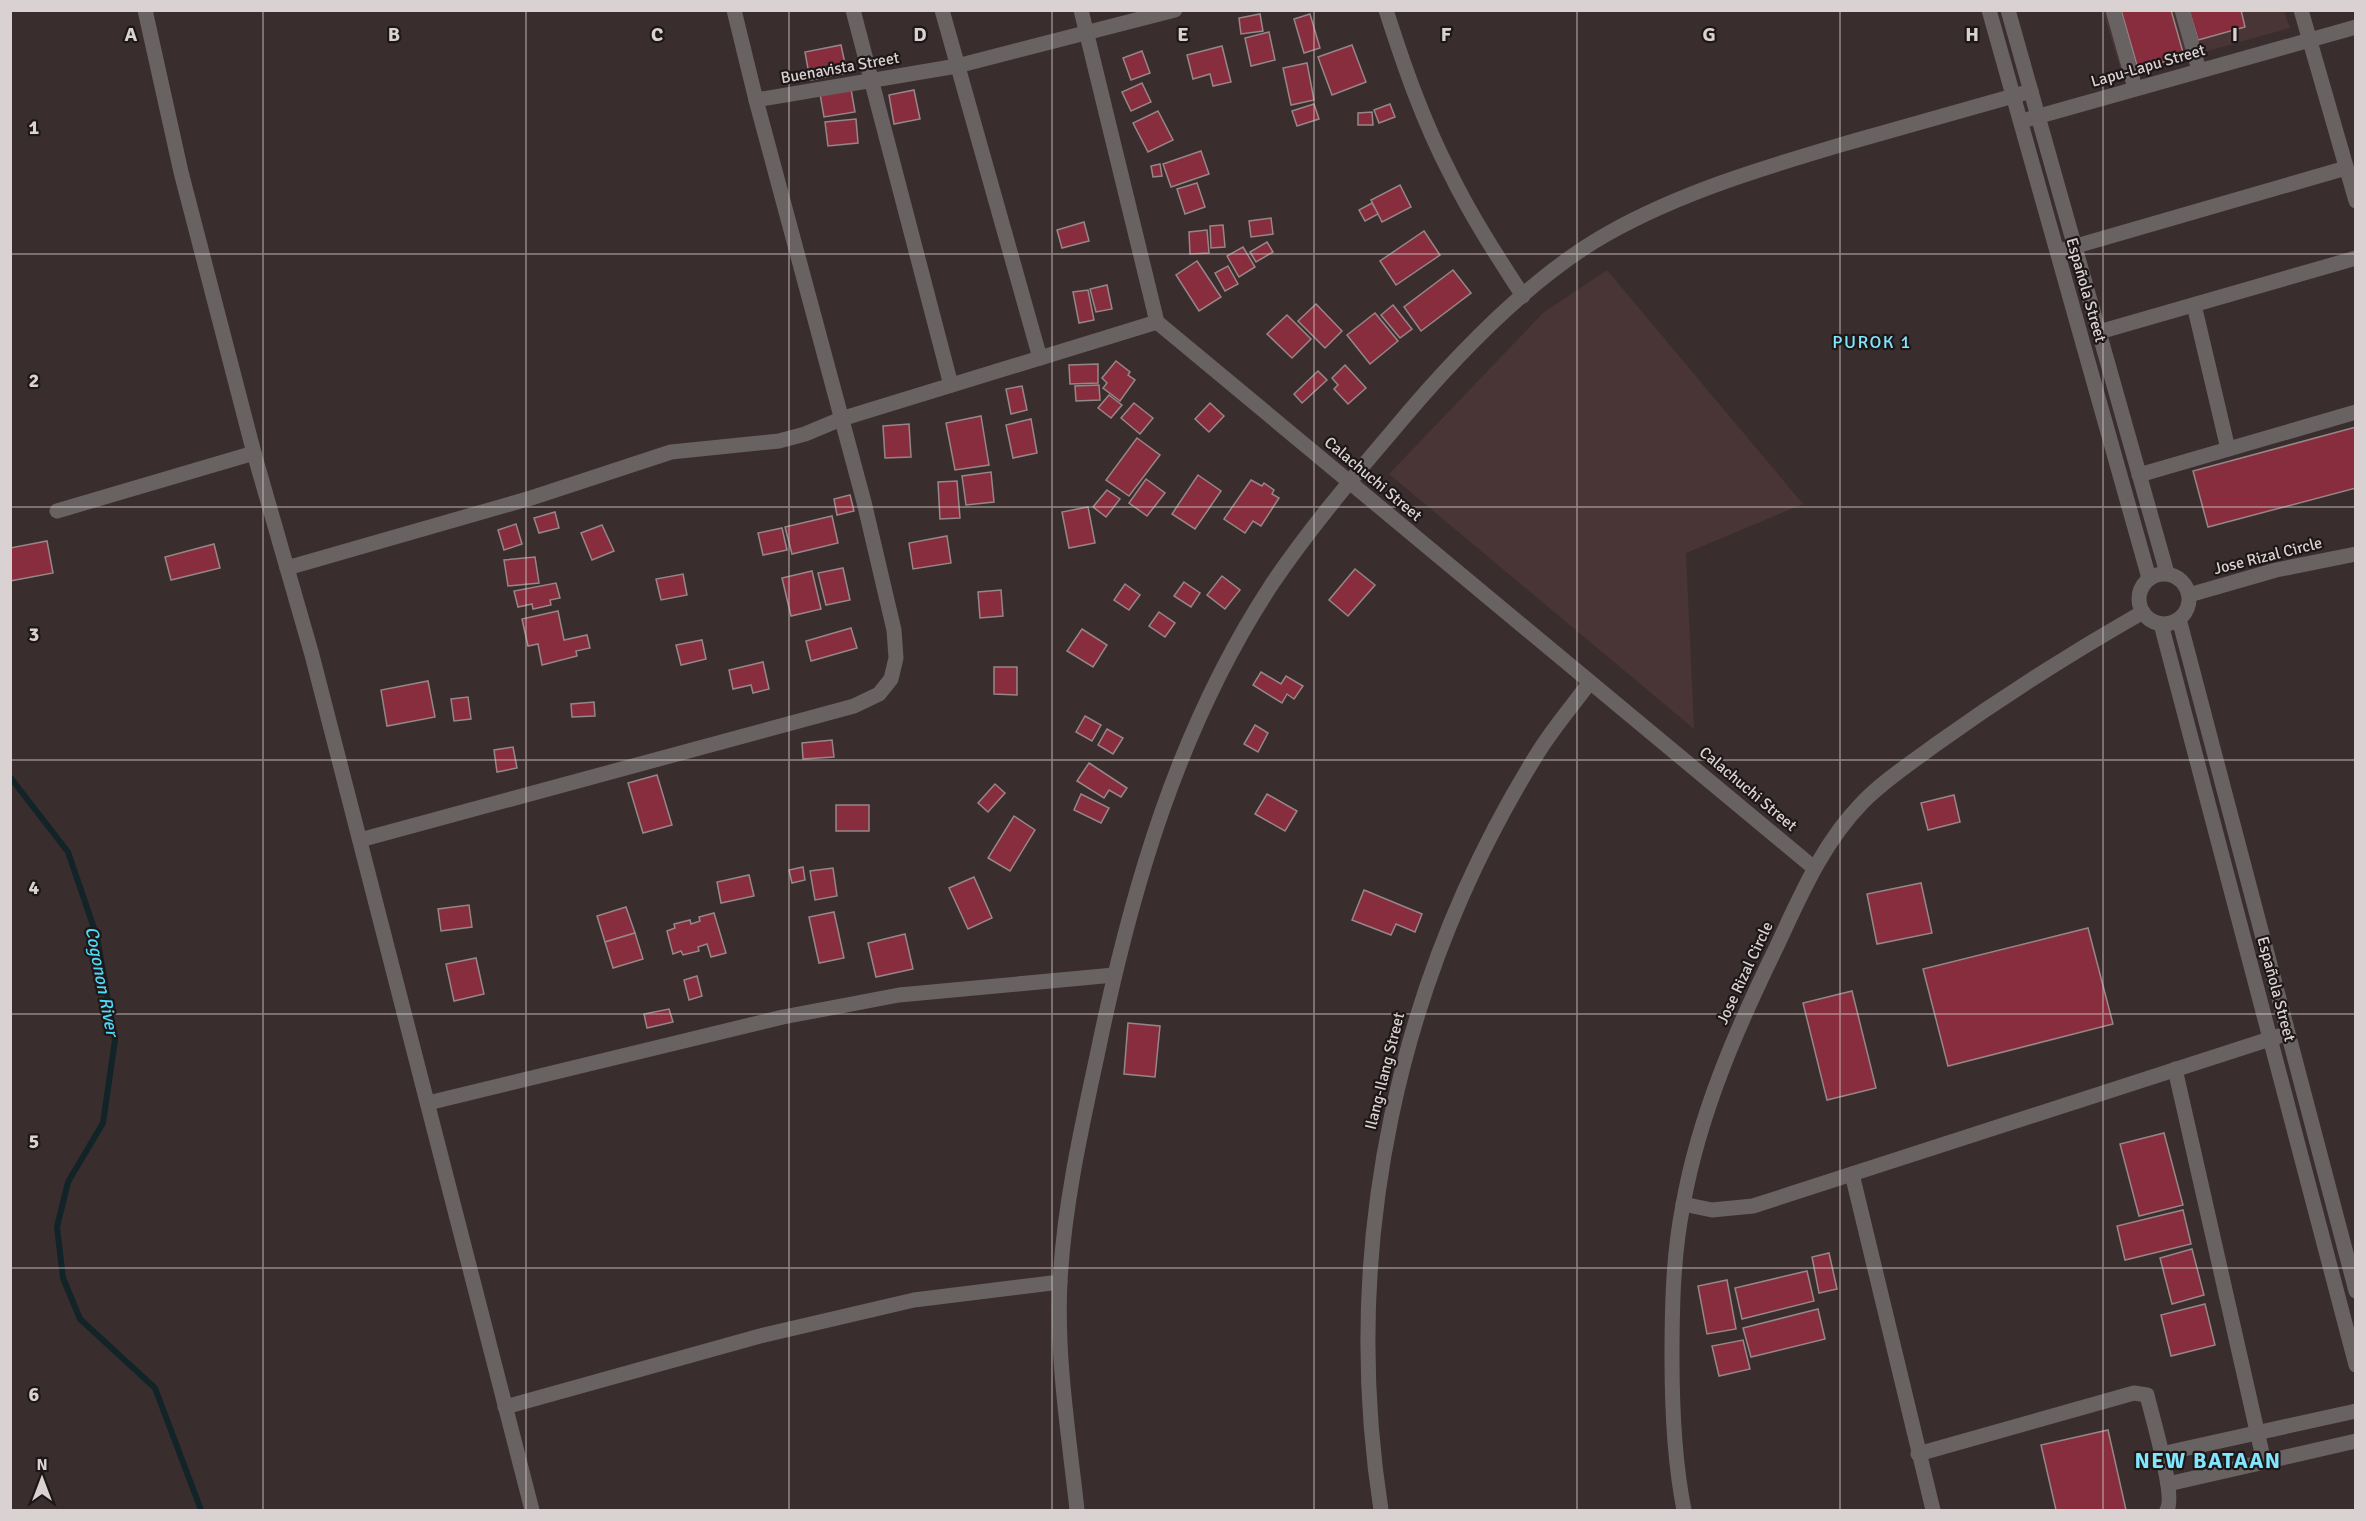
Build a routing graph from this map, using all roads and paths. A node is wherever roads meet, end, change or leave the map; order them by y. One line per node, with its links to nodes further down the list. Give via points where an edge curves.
1 (145, 10): 39 (street, via 181,172)
2 (734, 10): 22 (street)
3 (853, 10): 18 (street)
4 (942, 10): 16 (street)
5 (1081, 10): 14 (street)
6 (1175, 10): 14 (street, Buenavista Street)
7 (1386, 10): 30 (street, via 1406,72 1449,172)
8 (1989, 10): 21 (street, Española Street)
9 (2008, 10): 20 (street, Española Street)
10 (2113, 10): 19 (street)
11 (2182, 10): 17 (street)
12 (2301, 10): 15 (street)
13 (2355, 27): 15 (street, Lapu-Lapu Street)
14 (1087, 33): 16 (street, Buenavista Street); 32 (street)
15 (2310, 39): 17 (street, Lapu-Lapu Street); 25 (street)
16 (957, 66): 18 (street, Buenavista Street); 34 (street)
17 (2199, 70): 19 (street, Lapu-Lapu Street)
18 (871, 81): 22 (street, Buenavista Street); 35 (street)
19 (2135, 88): 23 (street, Lapu-Lapu Street)
20 (2031, 90): 21 (street); 23 (street, Española Street)
21 (2013, 96): 24 (street, Española Street); 30 (street, via 1787,161 1658,209 1606,234)
22 (756, 100): 37 (street)
23 (2038, 116): 24 (street, Lapu-Lapu Street); 27 (street, Española Street)
24 (2020, 121): 28 (street, Española Street)
25 (2346, 168): 26 (street); 27 (street)
26 (2355, 201)
27 (2075, 246): 28 (street); 33 (street, Española Street)
28 (2057, 252): 46 (street, Española Street)
29 (2355, 258): 31 (street)
30 (1523, 296): 41 (street, via 1417,402)
31 (2194, 304): 33 (street); 38 (street)
32 (1157, 322): 34 (street); 41 (street, Calachuchi Street)
33 (2099, 332): 40 (street, Española Street)
34 (1040, 358): 35 (street)
35 (951, 385): 37 (street)
36 (2355, 412): 38 (street)
37 (841, 419): 44 (street, via 779,441 671,452 531,498); 52 (street, via 894,630 896,658 891,679 879,694 854,706)
38 (2228, 449): 40 (street)
39 (254, 453): 42 (street); 44 (street)
40 (2139, 475): 45 (street, Española Street)
41 (1349, 482): 51 (street, Calachuchi Street); 54 (street, via 1272,584 1218,678 1182,753 1157,822)
42 (57, 512)
43 (2355, 555): 47 (street, Jose Rizal Circle, via 2276,570)
44 (287, 568): 52 (street)
45 (2167, 573): 46 (street); 47 (street, via 2181,580)
46 (2149, 578): 48 (street, via 2139,598)
47 (2189, 594): 49 (street, via 2187,608)
48 (2143, 612): 50 (street); 53 (street, Jose Rizal Circle, via 2024,684 1899,772 1863,801)
49 (2179, 619): 50 (street); 55 (street, Española Street)
50 (2161, 624): 56 (street, Española Street)
51 (1590, 682): 53 (street, Calachuchi Street); 74 (street, Ilang-Ilang Street, via 1540,748 1503,813 1431,970 1408,1042 1387,1137 1368,1288 1368,1394)
52 (360, 840): 58 (street)
53 (1814, 868): 60 (street, Jose Rizal Circle, via 1720,1074)
54 (1113, 975): 58 (street, via 899,995 795,1015); 61 (street, via 1072,1190)
55 (2289, 1033): 56 (street); 62 (street, Española Street)
56 (2271, 1039): 57 (street); 63 (street, Española Street)
57 (2175, 1069): 59 (street); 66 (street)
58 (428, 1103): 64 (street)
59 (1852, 1174): 60 (street, via 1731,1210); 68 (street)
60 (1683, 1204): 75 (street, Jose Rizal Circle, via 1672,1307 1672,1401 1676,1470)
61 (1060, 1282): 64 (street, via 914,1300 760,1336); 73 (street, via 1062,1357)
62 (2355, 1291)
63 (2355, 1365)
64 (506, 1407): 72 (street)
65 (2355, 1410): 66 (street)
66 (2258, 1433): 69 (street); 70 (street)
67 (2355, 1441): 70 (street)
68 (1918, 1454): 69 (street, via 2139,1393 2147,1395); 76 (street)
69 (2161, 1454): 71 (street)
70 (2264, 1462): 71 (street)
71 (2168, 1484): 77 (street)
72 (532, 1510)
73 (1077, 1510)
74 (1381, 1510)
75 (1684, 1510)
76 (1933, 1510)
77 (2167, 1510)

